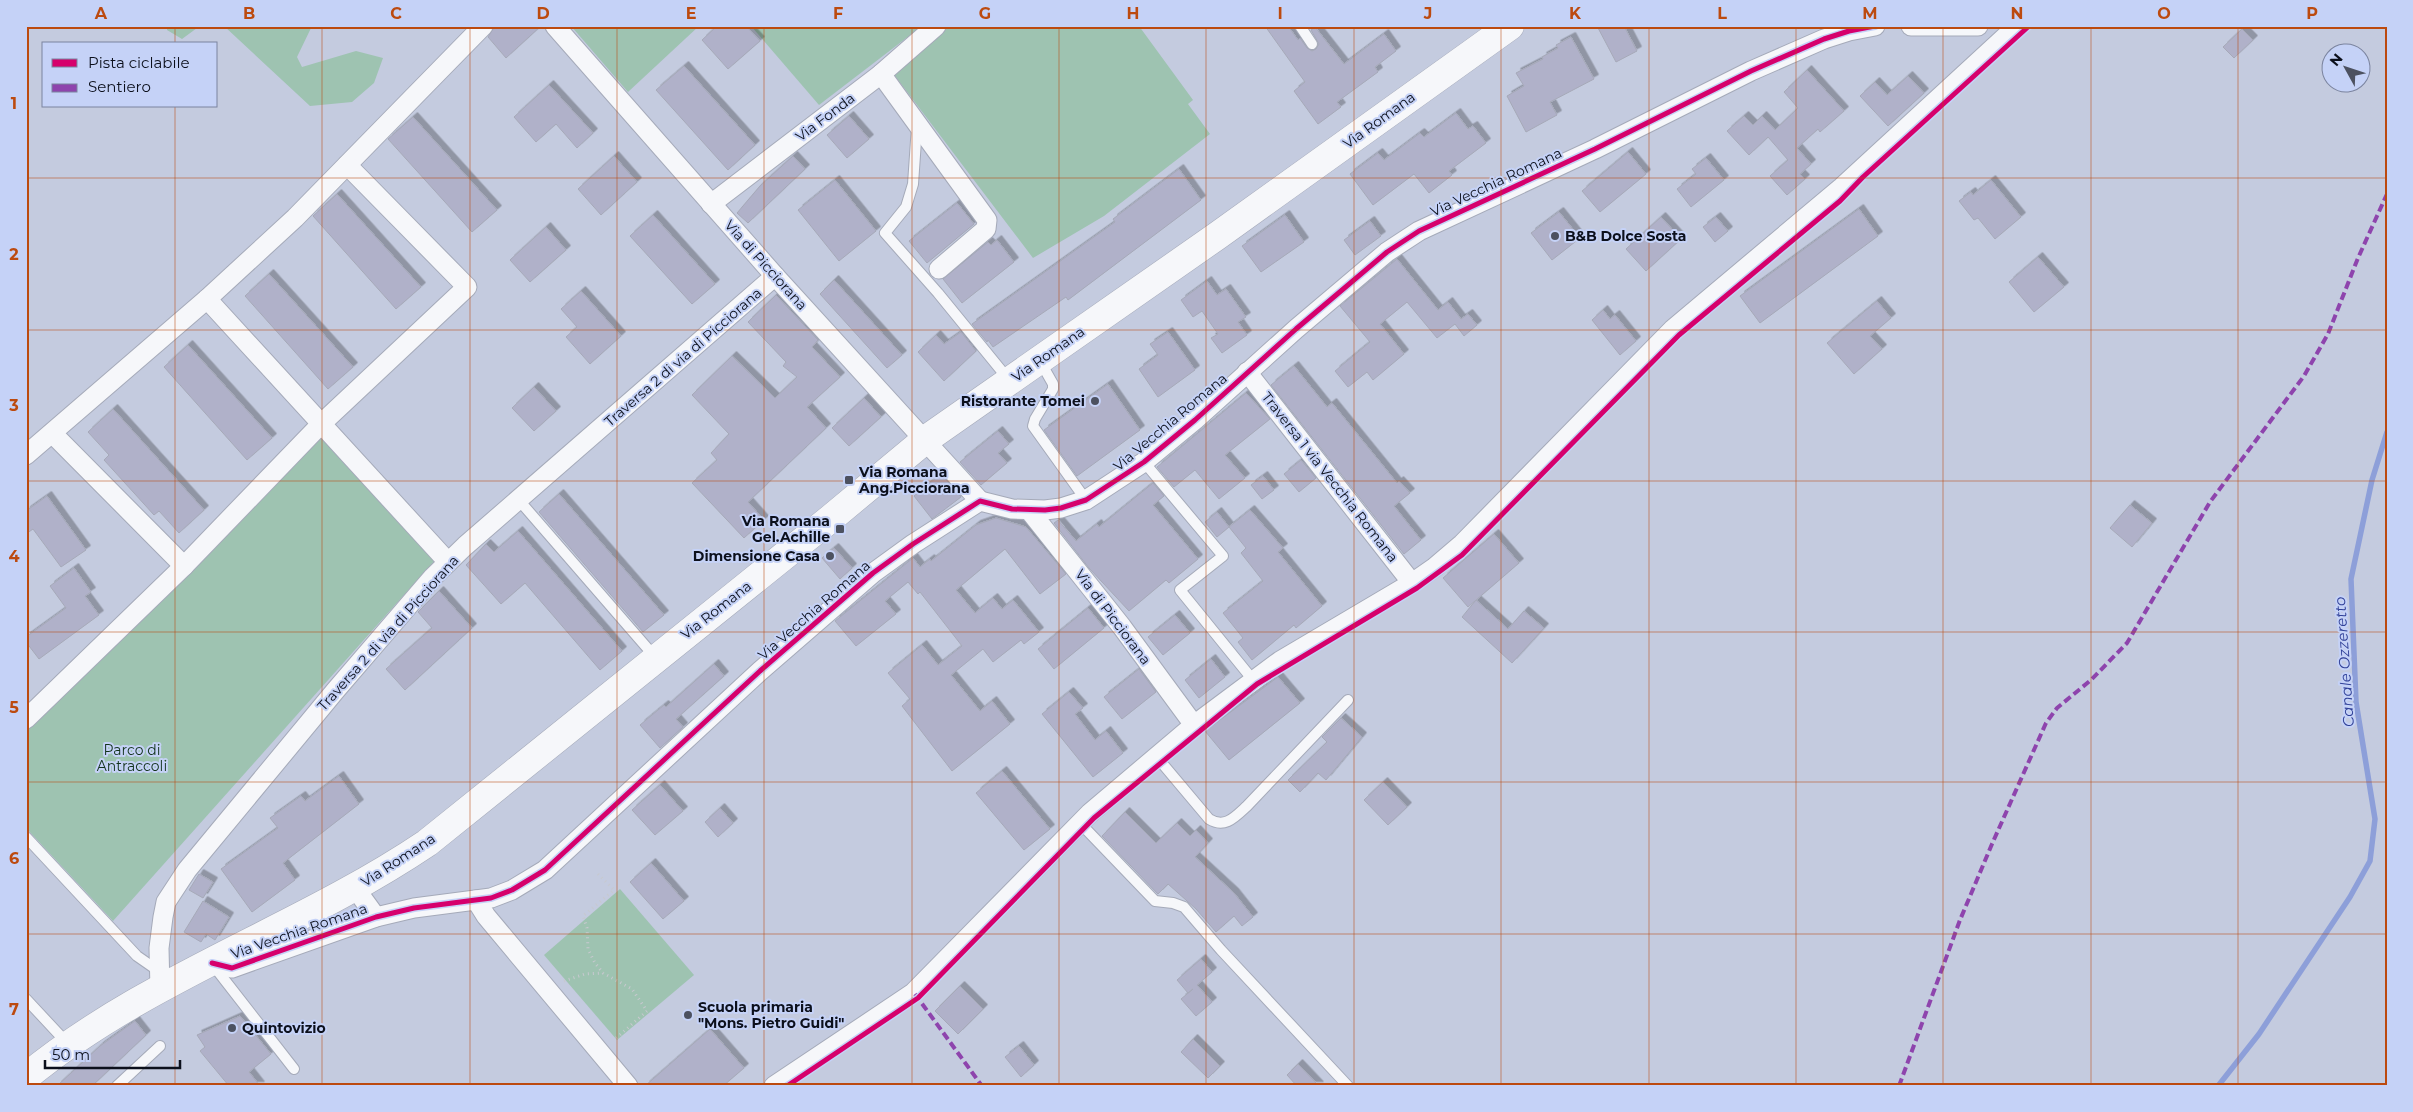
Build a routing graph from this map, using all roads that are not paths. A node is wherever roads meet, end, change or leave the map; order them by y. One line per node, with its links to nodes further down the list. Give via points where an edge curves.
1 (483, 26): 13 (street)
2 (555, 26): 14 (street, Via di Picciorana)
3 (936, 26): 11 (street, Via Fonda)
4 (1300, 26): 10 (lane)
5 (1510, 26): 18 (main road, Via Romana)
6 (1875, 26): 19 (street, Via Vecchia Romana, via 1824,40 1751,72 1419,231 1388,252)
7 (1912, 26): 8 (street)
8 (1978, 26)
9 (2017, 26): 32 (street, via 1842,187 1673,329 1496,511 1449,556)
10 (1312, 44)
11 (881, 74): 12 (street); 14 (street, Via Fonda)
12 (918, 124): 15 (street, via 987,220 986,229); 20 (lane, via 913,184 906,207 885,233)
13 (346, 165): 17 (street, via 295,218); 21 (street, via 467,287)
14 (711, 204): 16 (street, Via di Picciorana)
15 (939, 269)
16 (775, 276): 23 (street, Via di Picciorana); 30 (street, Traversa 2 di via di Picciorana)
17 (207, 299): 21 (street); 22 (street)
18 (1039, 360): 20 (main road, Via Romana); 26 (lane, via 1053,389 1035,419 1036,432)
19 (1247, 372): 25 (street, Via Vecchia Romana); 32 (street, Traversa 1 via Vecchia Romana)
20 (1010, 381): 23 (main road, Via Romana)
21 (321, 424): 30 (street); 31 (street)
22 (52, 433): 24 (street); 31 (street)
23 (925, 440): 27 (street, Via di Picciorana); 33 (main road, Via Romana)
24 (26, 455)
25 (1144, 462): 26 (street, Via Vecchia Romana); 34 (lane, via 1223,556 1180,590)
26 (1086, 500): 29 (street, Via Vecchia Romana, via 1061,508)
27 (980, 502): 29 (street, Via Vecchia Romana); 42 (street, Via Vecchia Romana, via 912,544 873,574 760,671 545,870 512,890)
28 (524, 506): 33 (lane)
29 (1029, 510): 37 (street, Via di Picciorana, via 1122,627)
30 (448, 562): 46 (street, Traversa 2 di via di Picciorana, via 335,691 187,870 166,902 159,948)
31 (184, 566): 36 (street)
32 (1412, 583): 34 (street)
33 (656, 658): 41 (main road, Via Romana, via 442,831)
34 (1253, 680): 37 (street)
35 (1348, 700): 38 (lane, via 1247,806 1225,823 1210,819)
36 (26, 719)
37 (1194, 725): 38 (street)
38 (1156, 756): 39 (street)
39 (1080, 823): 54 (street, via 913,993); 55 (lane, via 1155,901 1173,903 1189,911 1221,950)
40 (26, 837): 46 (lane)
41 (345, 893): 43 (street, Via Vecchia Romana); 44 (street, Via Vecchia Romana, via 344,914); 45 (main road, Via Romana)
42 (476, 900): 43 (street, Via Vecchia Romana, via 414,908); 53 (street)
43 (376, 917): 44 (street, Via Vecchia Romana)
44 (357, 924): 45 (street, Via Vecchia Romana, via 232,968)
45 (212, 963): 46 (main road, Via Romana); 50 (lane)
46 (160, 981): 48 (main road, Via Romana)
47 (26, 999): 48 (lane)
48 (68, 1044): 51 (main road, Via Romana)
49 (160, 1046): 52 (lane)
50 (294, 1069)
51 (26, 1078)
52 (117, 1086)
53 (628, 1086)
54 (774, 1086)
55 (1348, 1086)

